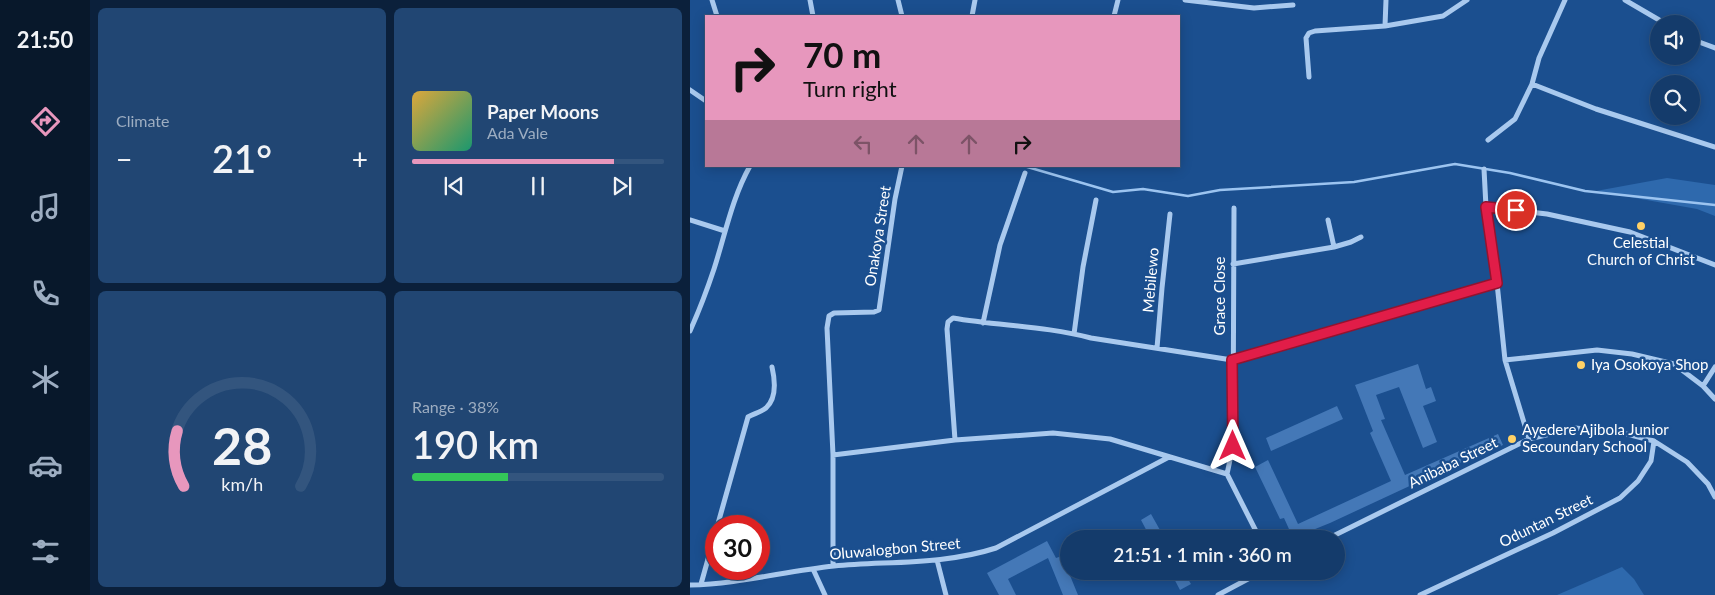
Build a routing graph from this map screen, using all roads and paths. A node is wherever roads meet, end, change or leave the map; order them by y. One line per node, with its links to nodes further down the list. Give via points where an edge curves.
1 (712, 0): 12 (street)
2 (810, 0): 13 (street)
3 (898, 0): 14 (street)
4 (975, 0): 15 (street)
5 (1118, 0): 16 (street)
6 (1185, 0): 11 (street, via 1254,8)
7 (1386, 0): 18 (street)
8 (1467, 0): 18 (street, via 1443,16)
9 (1565, 0): 22 (street, via 1539,58)
10 (1625, 0): 17 (street)
11 (1293, 5)
12 (717, 15)
13 (813, 15)
14 (902, 15)
15 (972, 15)
16 (1114, 15)
17 (1651, 15)
18 (1385, 26): 21 (street, via 1309,34 1306,38)
19 (1700, 42): 20 (street)
20 (1715, 48)
21 (1309, 77)
22 (1532, 84): 25 (street, via 1515,119); 26 (street, via 1596,109)
23 (690, 90): 24 (street)
24 (705, 99)
25 (1488, 140)
26 (1715, 147)
27 (750, 167): 37 (street)
28 (902, 167): 56 (street, Onakoya Street, via 879,310 829,316)
29 (1484, 169): 32 (street)
30 (1026, 173): 43 (street, via 1000,245)
31 (1096, 200): 45 (street)
32 (1486, 207): 41 (street, via 1547,214 1630,232); 42 (street)
33 (1234, 208): 40 (street, Grace Close)
34 (1170, 214): 46 (street, Mebilewo)
35 (690, 220): 37 (street)
36 (1328, 220): 39 (street)
37 (725, 231): 44 (street)
38 (1361, 237): 39 (street)
39 (1334, 247): 40 (street)
40 (1234, 264): 47 (street, Grace Close)
41 (1715, 265)
42 (1497, 283): 47 (street); 48 (street)
43 (983, 323): 45 (street); 54 (street, via 953,318 946,329)
44 (690, 331)
45 (1074, 334): 46 (street)
46 (1157, 348): 47 (street)
47 (1232, 360): 58 (street, Grace Close, via 1233,446)
48 (1505, 360): 51 (street, via 1597,350 1632,354 1674,364); 53 (street)
49 (772, 367): 67 (street, via 775,380 773,397 766,408 748,417)
50 (1715, 367): 51 (street)
51 (1704, 386): 52 (street)
52 (1715, 399)
53 (1529, 439): 55 (street, Anibaba Street, via 1575,428); 61 (street, Anibaba Street)
54 (955, 440): 56 (street); 57 (street, via 1053,432 1110,439)
55 (1654, 441): 59 (street, Anibaba Street, via 1687,462 1708,484); 71 (street, Oduntan Street, via 1651,461 1638,481 1620,498)
56 (833, 455): 63 (street)
57 (1169, 457): 58 (street); 62 (street, Oluwalogbon Street, via 996,548)
58 (1226, 474): 60 (street)
59 (1715, 497)
60 (1255, 530)
61 (1345, 530)
62 (937, 560): 63 (street, Oluwalogbon Street); 69 (street)
63 (834, 566): 64 (street, Oluwalogbon Street)
64 (813, 569): 67 (street, Oluwalogbon Street); 68 (street)
65 (1246, 580): 70 (street)
66 (690, 584): 67 (street, Oluwalogbon Street)
67 (701, 584)
68 (825, 595)
69 (946, 595)
70 (1218, 595)
71 (1420, 595)

